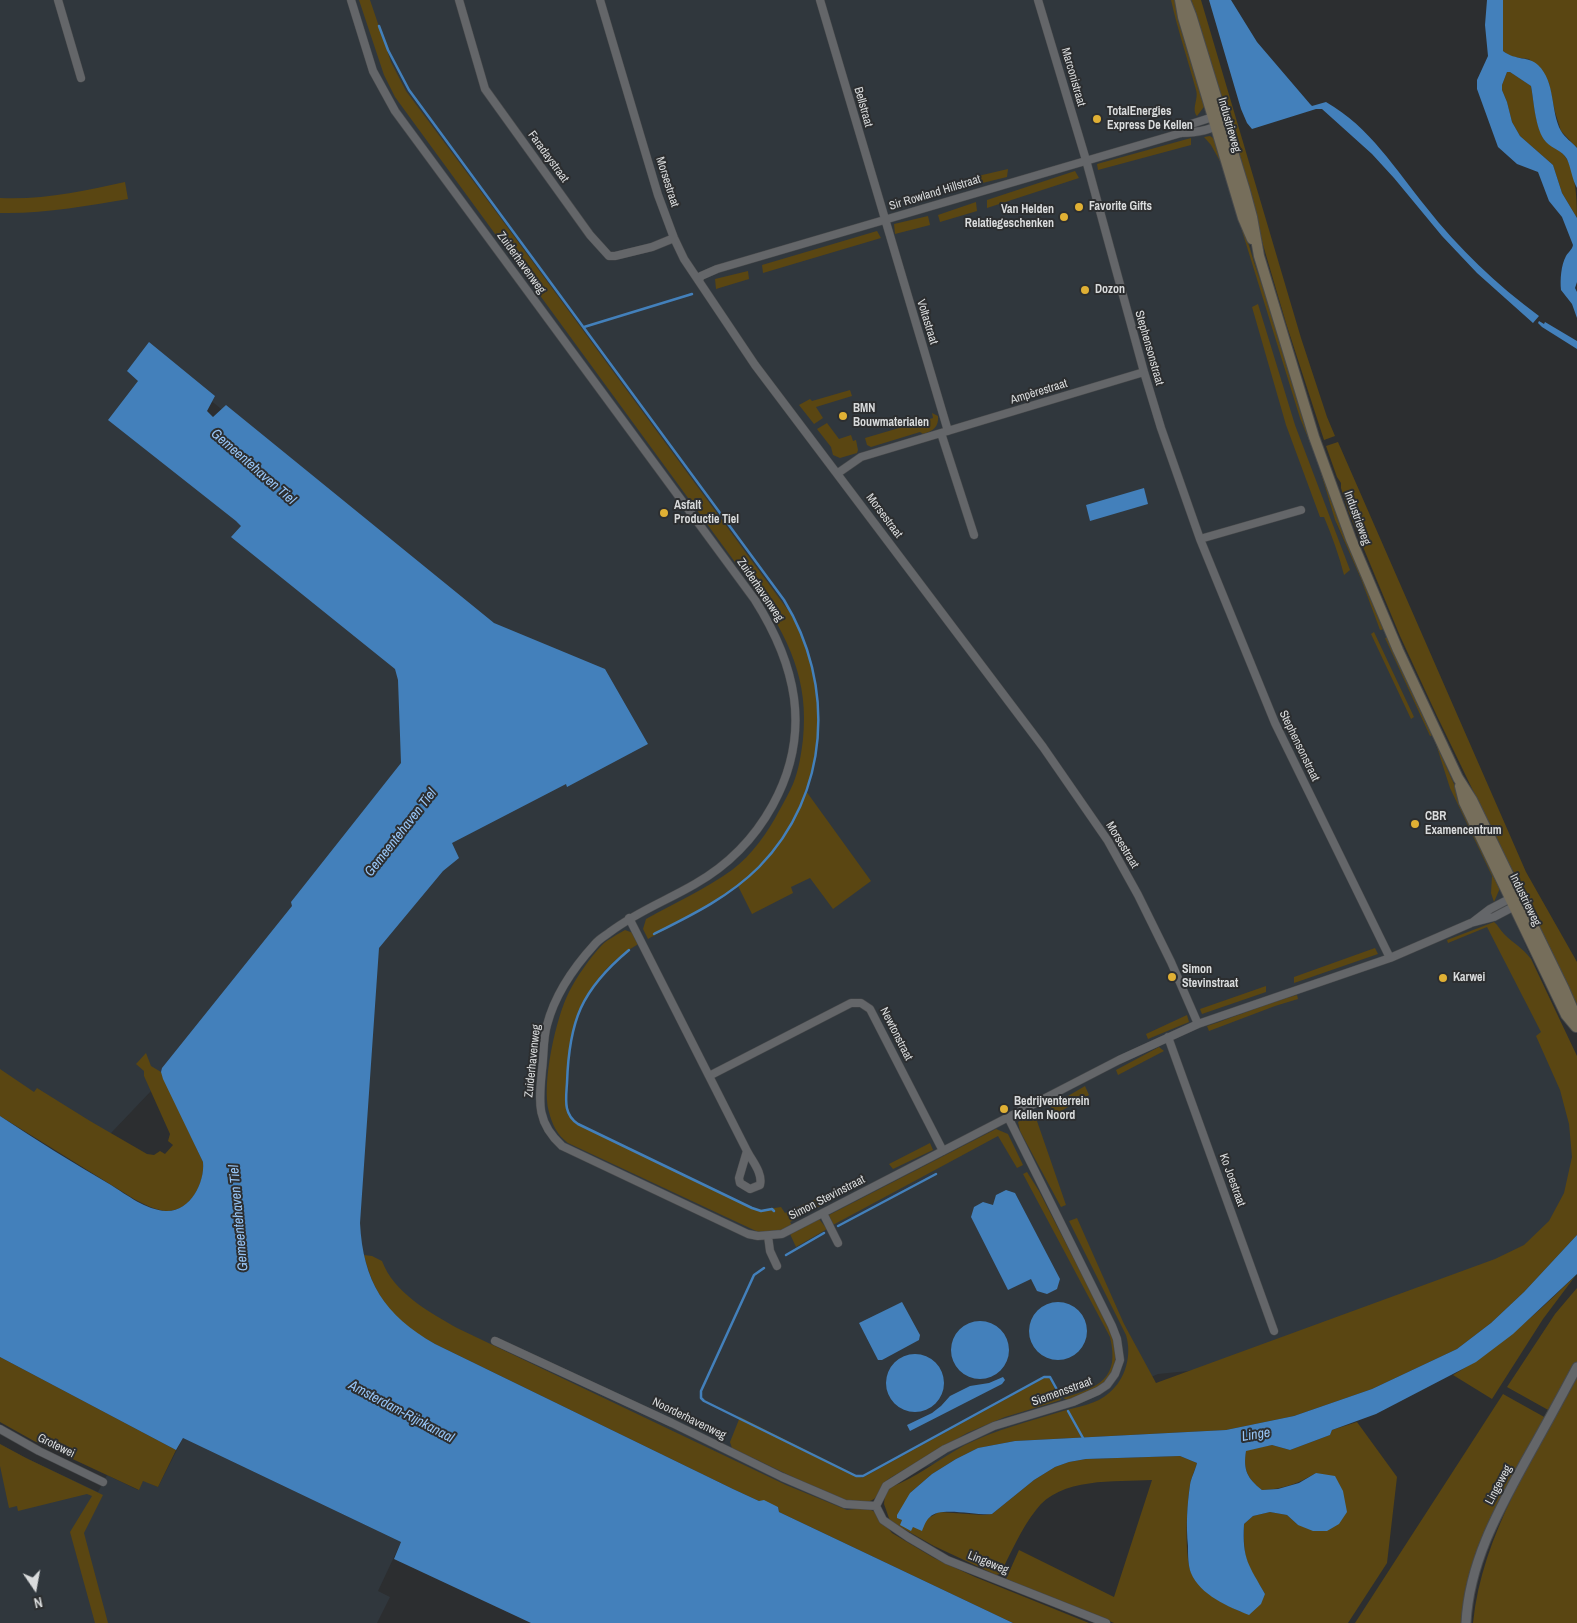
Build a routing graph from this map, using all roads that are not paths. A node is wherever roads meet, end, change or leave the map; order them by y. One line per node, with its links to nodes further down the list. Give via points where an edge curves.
1 (58, 0): 9 (street)
2 (350, 0): 22 (street, Zuiderhavenweg, via 374,71 395,112 755,600 772,626 788,670 795,723 792,755 781,790 767,816 747,842 721,866 696,884)
3 (459, 0): 13 (street, Faradaystraat, via 485,89 590,235 609,256 652,247)
4 (600, 0): 13 (street, Morsestraat, via 658,195)
5 (820, 0): 12 (street, Bellstraat)
6 (1038, 0): 11 (street, Marconistraat)
7 (1180, 0): 10 (main road, Industrieweg)
8 (1185, 0): 10 (main road, Industrieweg)
9 (81, 78)
10 (1217, 121): 11 (street, Sir Rowland Hillstraat, via 1188,125 1181,133); 21 (main road, Industrieweg, via 1243,218 1260,256 1314,437 1351,539 1398,650 1458,778 1472,800)
11 (1086, 160): 12 (street, Sir Rowland Hillstraat); 15 (street, Stephensonstraat)
12 (885, 220): 14 (street, Sir Rowland Hillstraat, via 717,269); 16 (street, Voltastraat)
13 (674, 238): 14 (street, Morsestraat)
14 (699, 280): 17 (street, Morsestraat, via 755,365)
15 (1144, 372): 16 (street, Ampèrestraat); 20 (street, Stephensonstraat)
16 (945, 432): 17 (street, Ampèrestraat, via 861,457); 19 (street)
17 (838, 473): 25 (street, Morsestraat, via 1043,747 1108,842 1138,895)
18 (1301, 510): 20 (street)
19 (974, 534)
20 (1200, 540): 23 (street, Stephensonstraat, via 1275,723)
21 (1515, 901): 23 (street, Simon Stevinstraat); 24 (main road, Industrieweg, via 1571,1004); 26 (main road, Industrieweg, via 1566,1015)
22 (629, 918): 28 (street); 33 (street, Zuiderhavenweg, via 596,942 559,994 547,1025 540,1091 543,1123 562,1146 748,1234)
23 (1390, 958): 25 (street, Simon Stevinstraat)
24 (1577, 1022)
25 (1198, 1024): 27 (street, Simon Stevinstraat)
26 (1577, 1028)
27 (1168, 1037): 29 (street, Simon Stevinstraat); 36 (street, Ko Joestraat)
28 (709, 1076): 30 (street); 31 (street, Newtonstraat, via 851,1003 862,1003 870,1009)
29 (1008, 1117): 31 (street, Simon Stevinstraat); 41 (street, Siemensstraat, via 1112,1326 1120,1360 1115,1374 1098,1391 994,1426 946,1449 886,1486)
30 (747, 1150): 30 (street, via 739,1178 740,1183 750,1189 760,1185 761,1180)
31 (942, 1151): 32 (street, Simon Stevinstraat)
32 (823, 1213): 33 (street, Simon Stevinstraat, via 782,1234); 34 (street)
33 (768, 1236): 35 (street)
34 (838, 1243)
35 (777, 1266)
36 (1274, 1331)
37 (495, 1341): 41 (street, Noorderhavenweg, via 782,1478 845,1504)
38 (1577, 1367): 43 (street, Lingeweg, via 1500,1508 1472,1577)
39 (0, 1429): 40 (street, Grotewei)
40 (103, 1482)
41 (876, 1506): 42 (street, Lingeweg, via 884,1520 947,1560)
42 (1106, 1623)
43 (1466, 1623)

